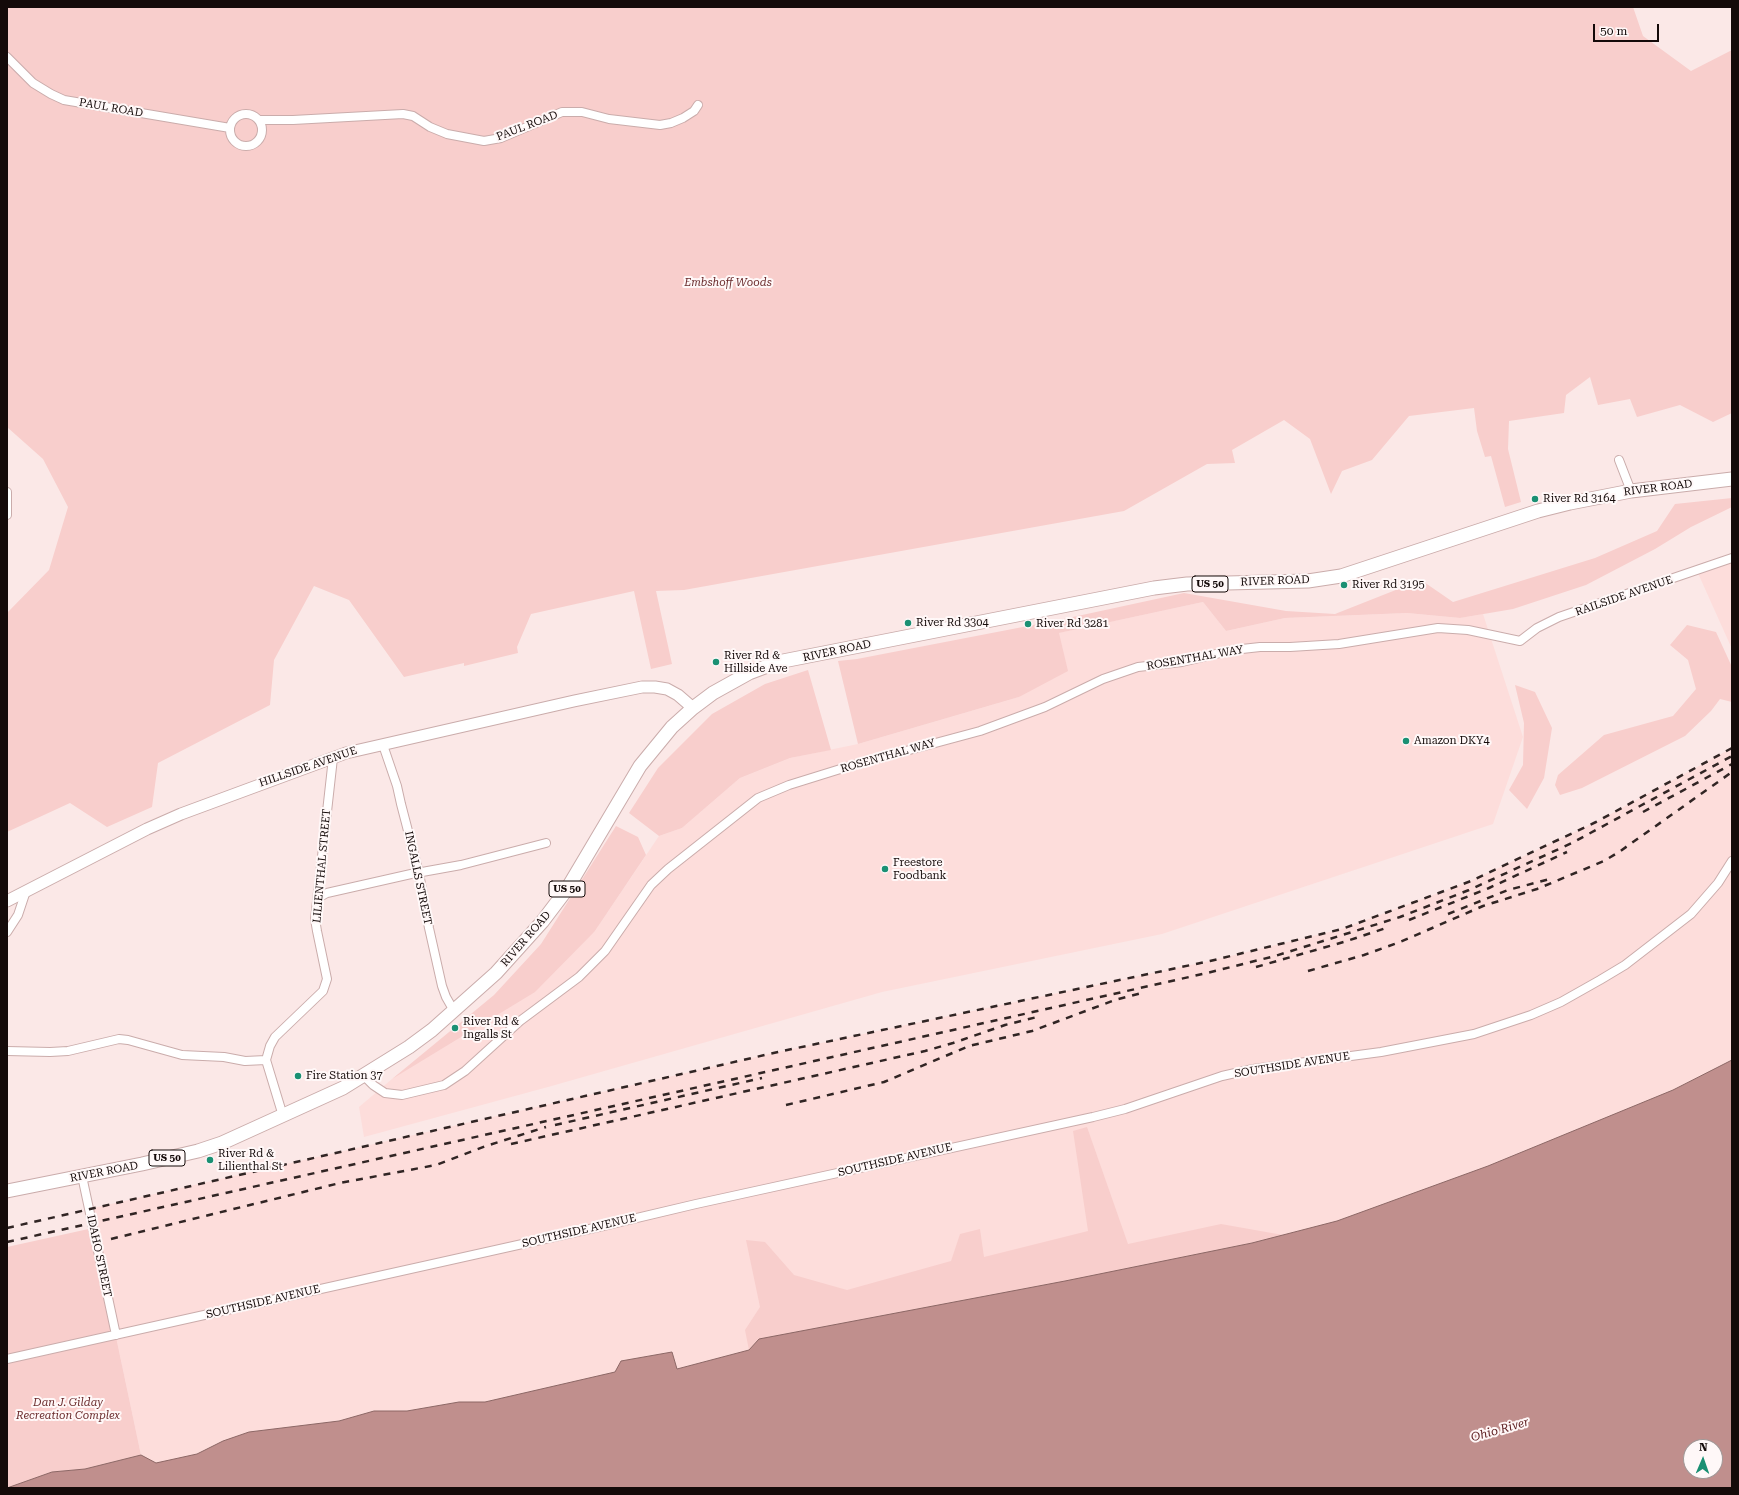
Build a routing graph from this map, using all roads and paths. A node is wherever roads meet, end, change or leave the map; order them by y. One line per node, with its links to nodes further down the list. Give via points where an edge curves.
1 (7, 57): 4 (street, PAUL ROAD, via 33,83 64,100)
2 (698, 105): 3 (street, PAUL ROAD, via 683,118 660,125 609,119 582,112 562,112 501,138 484,141 447,134 413,116 403,114)
3 (259, 120): 4 (street, PAUL ROAD, via 253,116 242,115 233,121); 4 (street, via 261,135 255,144 250,146 235,142)
4 (230, 128)
5 (1619, 460): 7 (street)
6 (1732, 479): 7 (main road, RIVER ROAD / US 50)
7 (1631, 491): 12 (main road, RIVER ROAD / US 50, via 1538,512 1341,576 1308,581 1187,584 1154,588 778,662 749,673 713,693)
8 (7, 492): 9 (street)
9 (7, 515)
10 (1732, 558): 11 (street, RAILSIDE AVENUE, via 1559,617 1537,628)
11 (1520, 641): 25 (street, ROSENTHAL WAY, via 1468,630 1438,628 1339,644 1247,648 1182,662 1138,667 1102,679 1045,707 980,731 788,785 758,798 668,869 651,885 605,951 579,977 520,1021 465,1071 444,1085 402,1095 386,1093)
12 (693, 708): 13 (street, HILLSIDE AVENUE, via 667,689 655,686 642,687); 22 (main road, RIVER ROAD / US 50, via 672,727 640,766 567,889 542,922 496,973)
13 (383, 745): 14 (street, HILLSIDE AVENUE); 17 (street, INGALLS STREET, via 396,780)
14 (333, 758): 18 (street, HILLSIDE AVENUE, via 181,814); 19 (street, LILIENTHAL STREET)
15 (546, 843): 17 (street)
16 (1732, 861): 29 (street, SOUTHSIDE AVENUE, via 1718,883 1691,914 1625,965 1561,1002 1494,1028 1444,1041 1381,1052 1253,1069 1222,1076 1125,1109)
17 (419, 873): 19 (street, via 327,893); 22 (street, INGALLS STREET, via 442,986)
18 (26, 892): 20 (street, HILLSIDE AVENUE); 21 (street, via 18,915)
19 (318, 898): 24 (street, LILIENTHAL STREET, via 316,931 326,973 326,986 321,994 275,1037)
20 (7, 901)
21 (7, 932)
22 (454, 1011): 25 (main road, RIVER ROAD / US 50, via 409,1047)
23 (7, 1050): 24 (street, via 68,1051 119,1039 182,1055 245,1061)
24 (266, 1060): 26 (street)
25 (364, 1076): 26 (main road, RIVER ROAD / US 50)
26 (283, 1116): 27 (main road, RIVER ROAD / US 50, via 222,1144)
27 (82, 1176): 28 (main road, RIVER ROAD / US 50); 29 (street, IDAHO STREET)
28 (7, 1191)
29 (116, 1335): 30 (street, SOUTHSIDE AVENUE)
30 (7, 1359)

